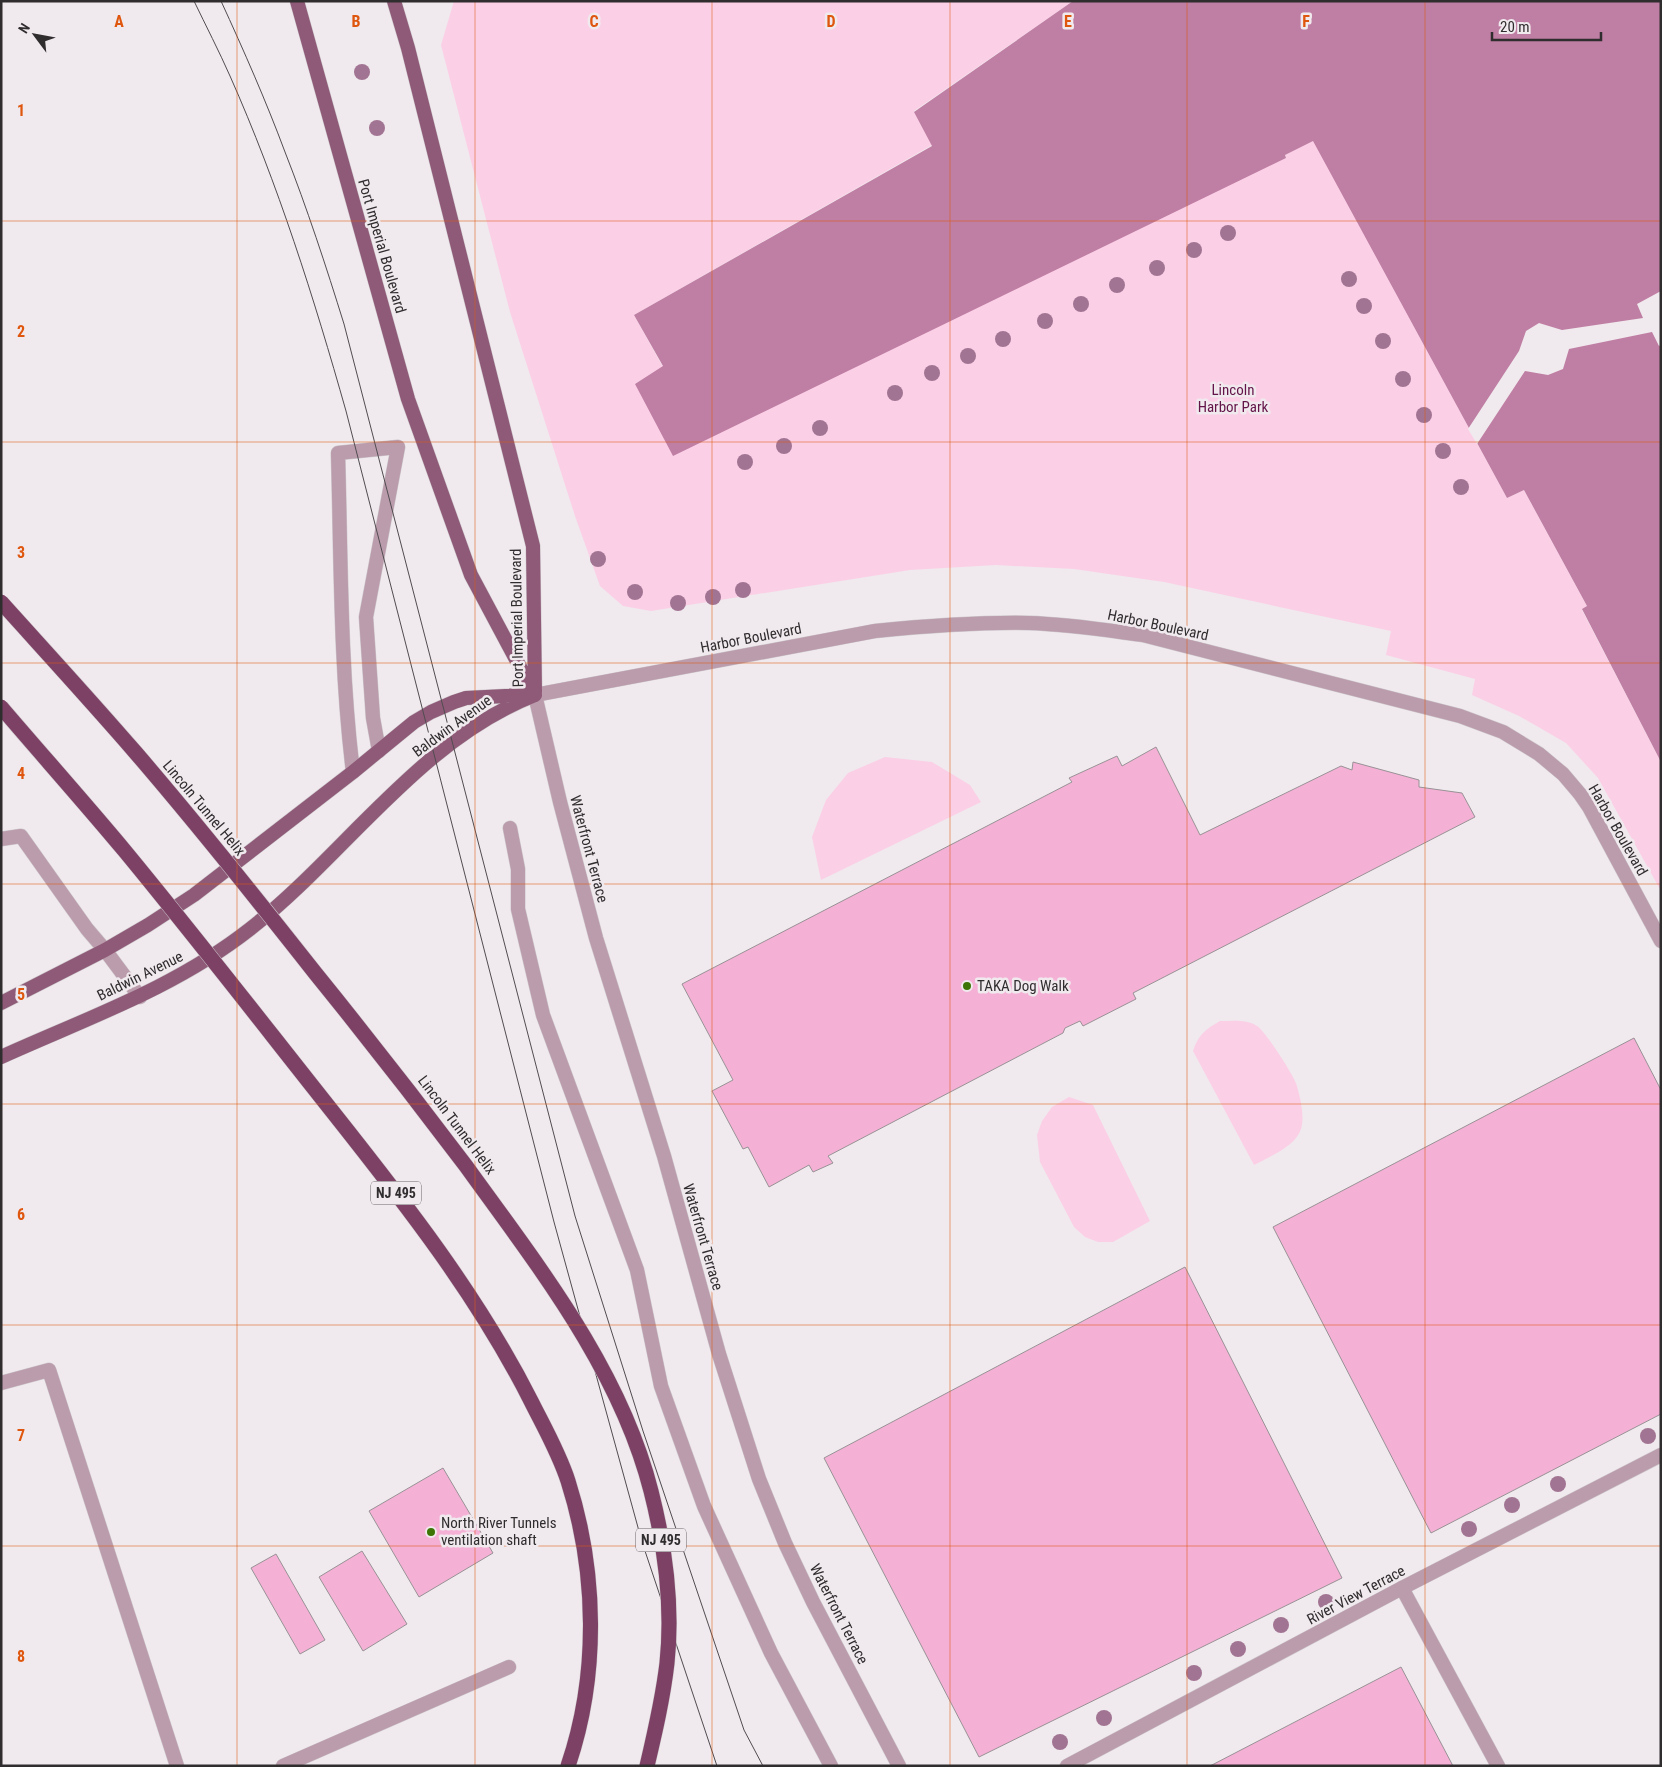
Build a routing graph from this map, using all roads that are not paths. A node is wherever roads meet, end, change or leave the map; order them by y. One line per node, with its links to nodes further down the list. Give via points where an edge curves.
1 (296, 1): 4 (main road, Port Imperial Boulevard, via 408,399 471,575)
2 (394, 1): 4 (main road, Port Imperial Boulevard, via 533,546)
3 (1, 602): 22 (highway, Lincoln Tunnel Helix / NJ 495, bridge, via 136,753 414,1096 562,1303 602,1371 624,1412 651,1490 667,1586 667,1662)
4 (535, 695): 6 (main road, Baldwin Avenue, via 466,698 454,702 414,722); 10 (street, Harbor Boulevard, via 911,627 1029,623 1143,635 1460,716 1522,743 1552,764 1580,794); 12 (main road, Baldwin Avenue, via 501,710 429,761 302,883 240,937 202,963); 24 (street, Waterfront Terrace, via 596,938 664,1156 718,1354 759,1479 813,1602)
5 (1, 707): 21 (highway, NJ 495, bridge, via 194,936 394,1189 481,1312 511,1361 567,1480 580,1524 585,1556 589,1590 589,1655 586,1688)
6 (379, 751): 7 (main road, Baldwin Avenue); 7 (street, via 373,718 366,617 398,447 338,453 343,628)
7 (353, 772): 11 (main road, Baldwin Avenue, via 194,895)
8 (510, 828): 23 (street, via 518,869 518,909 543,1014 636,1270 661,1386 704,1506 771,1653)
9 (1, 839): 11 (street, via 21,836 87,929)
10 (1661, 941)
11 (106, 950): 12 (street); 13 (main road, Baldwin Avenue)
12 (140, 997): 14 (main road, Baldwin Avenue)
13 (1, 1003)
14 (1, 1057)
15 (1, 1383): 19 (street, via 49,1370)
16 (1661, 1455): 17 (street, River View Terrace)
17 (1402, 1588): 25 (street, River View Terrace); 26 (street)
18 (509, 1667): 20 (street)
19 (177, 1766)
20 (283, 1766)
21 (568, 1766)
22 (647, 1766)
23 (831, 1766)
24 (899, 1766)
25 (1067, 1766)
26 (1498, 1766)

